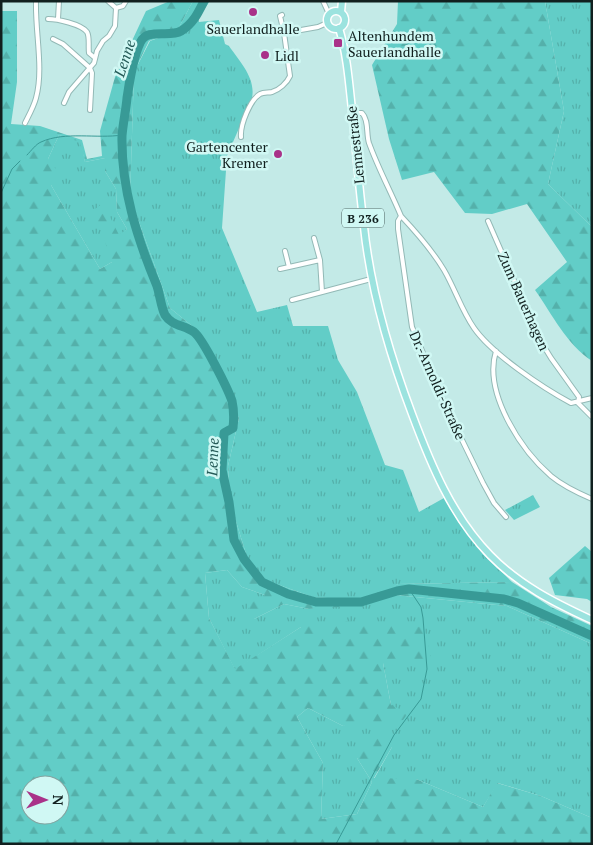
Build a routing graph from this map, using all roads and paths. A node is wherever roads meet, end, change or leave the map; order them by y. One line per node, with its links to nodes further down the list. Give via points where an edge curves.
1 (36, 1): 22 (street, via 40,64 36,99)
2 (59, 1): 12 (street)
3 (108, 1): 7 (street)
4 (126, 1): 7 (street)
5 (323, 1): 9 (street)
6 (342, 1): 8 (main road, B 236)
7 (116, 8): 17 (street, via 115,26)
8 (341, 12): 9 (main road); 14 (main road, B 236, via 344,22)
9 (329, 14): 13 (main road)
10 (282, 15): 15 (street)
11 (48, 19): 12 (street)
12 (58, 19): 17 (street, via 84,30 88,36 89,53)
13 (327, 23): 14 (main road); 15 (street)
14 (339, 28): 21 (main road, Lennestraße / B 236, via 347,63)
15 (284, 33): 23 (street, via 290,76 276,91 256,98 242,125)
16 (53, 39): 18 (street)
17 (95, 58): 18 (street)
18 (90, 68): 19 (street, via 69,92); 20 (street)
19 (64, 103)
20 (90, 110)
21 (352, 113): 24 (street, via 362,113 366,117 370,145); 31 (main road, Lennestraße / B 236)
22 (25, 123)
23 (241, 137)
24 (402, 216): 34 (street, via 444,270 474,328); 39 (street, Dr.-Arnoldi-Straße, via 398,229 412,327 483,483 494,504)
25 (488, 221): 36 (street, Zum Bauerhagen, via 540,340 579,397)
26 (314, 238): 28 (street)
27 (285, 251): 29 (street)
28 (320, 260): 29 (street); 32 (street)
29 (289, 267): 30 (street)
30 (280, 269)
31 (371, 279): 32 (street); 40 (main road, Lennestraße / B 236, via 381,321 419,433 455,510 491,556 519,580 544,597)
32 (322, 292): 33 (street)
33 (292, 300)
34 (496, 351): 36 (street, via 550,392 571,404); 38 (street, via 493,361 495,388 521,444 551,476)
35 (592, 398): 36 (street)
36 (578, 403): 37 (street)
37 (592, 417)
38 (592, 499)
39 (506, 516)
40 (592, 620)

